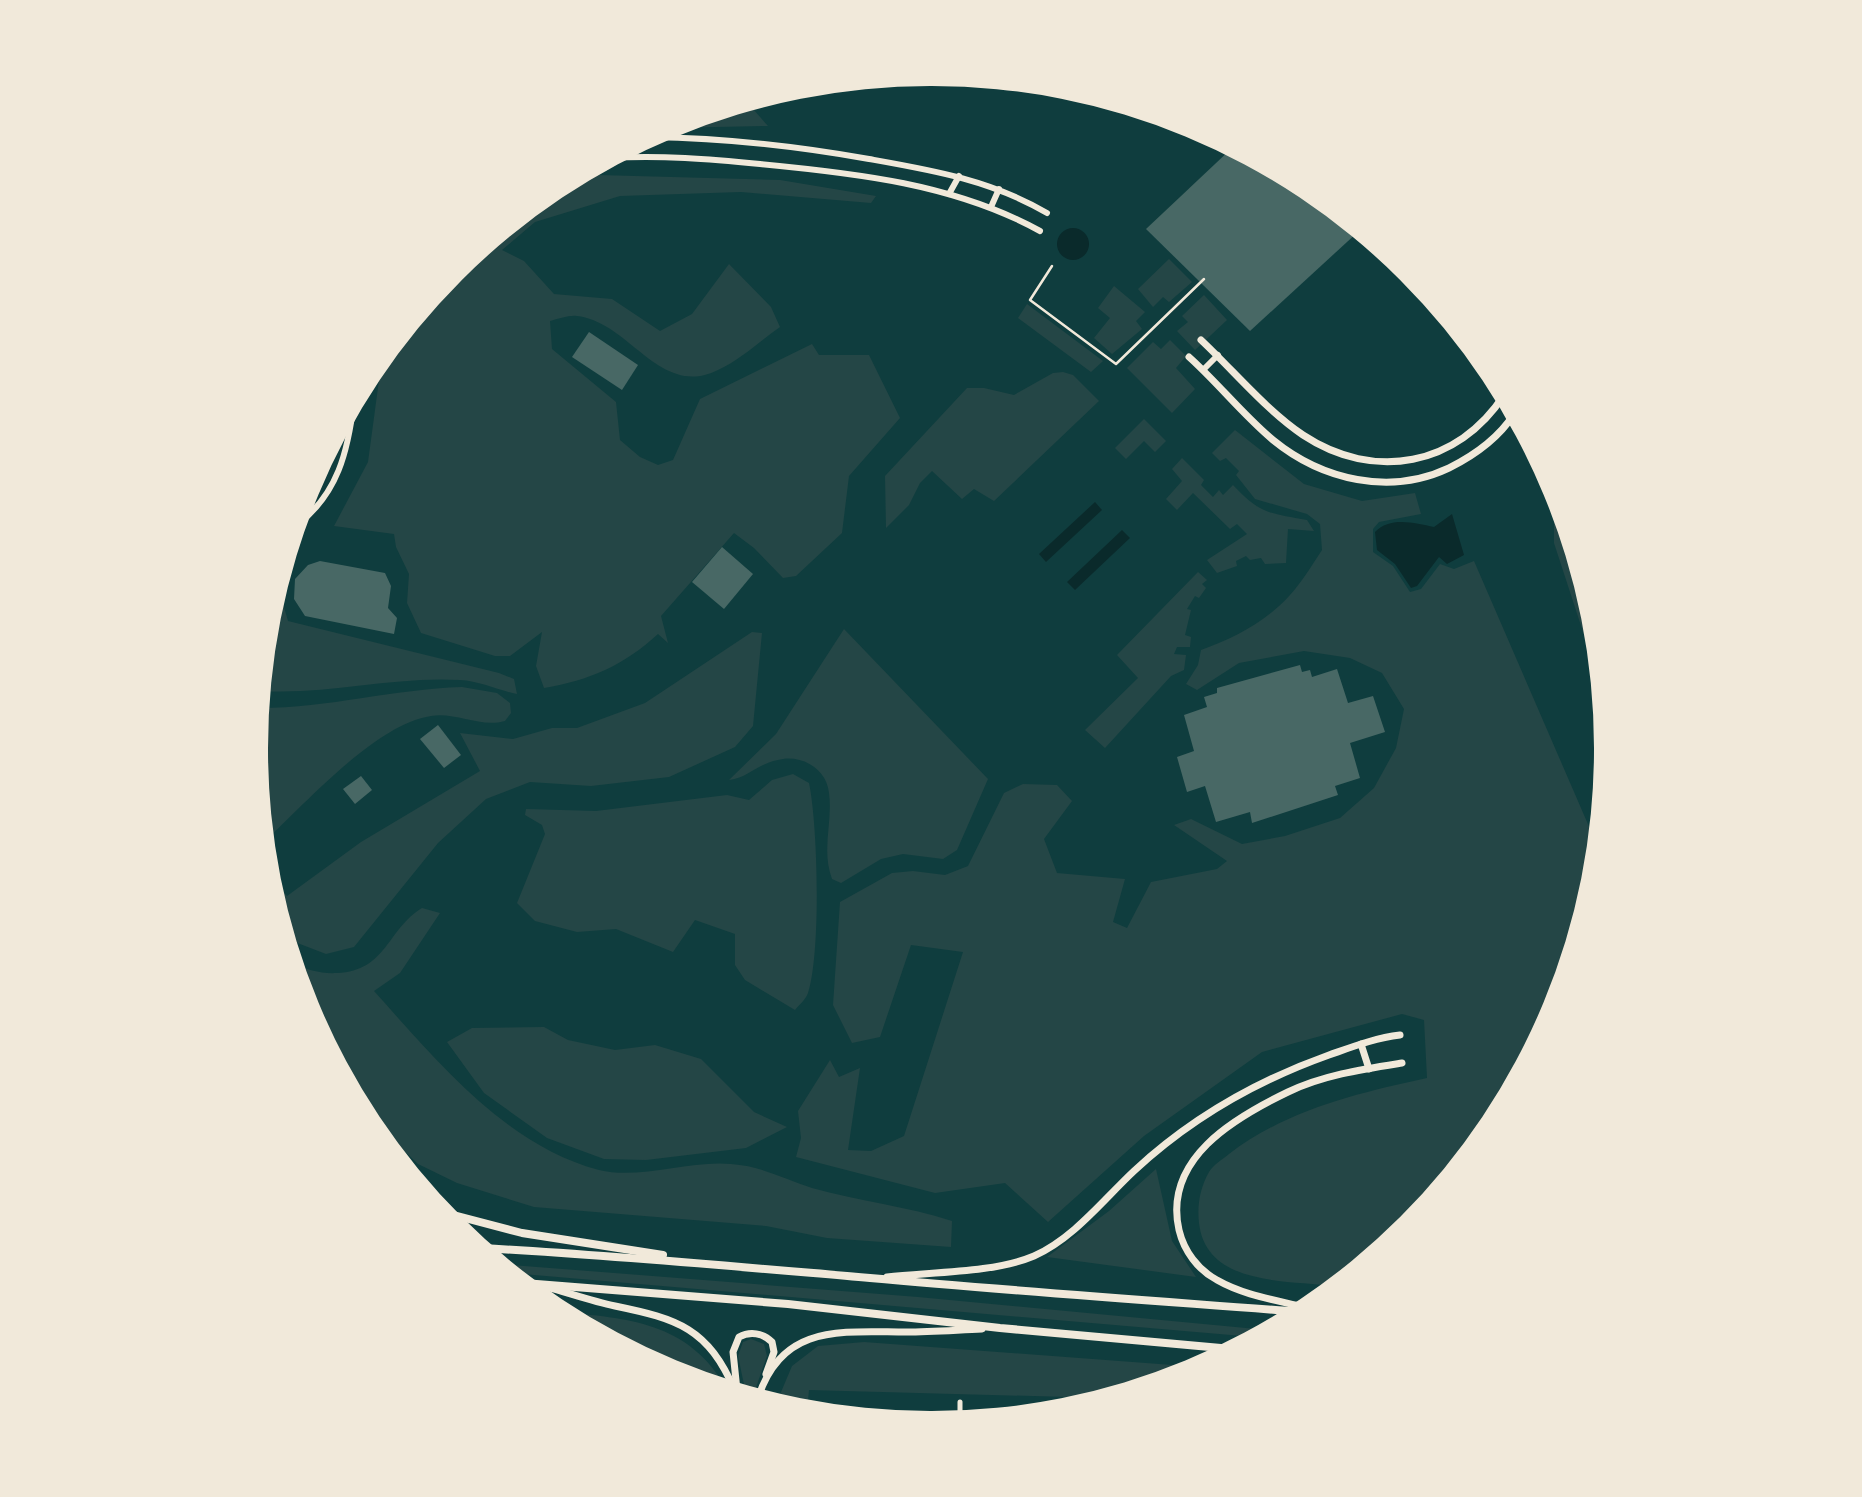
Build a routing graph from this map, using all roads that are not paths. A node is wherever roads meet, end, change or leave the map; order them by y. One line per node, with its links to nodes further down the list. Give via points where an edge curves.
1 (673, 138): 3 (street, via 793,147)
2 (631, 158): 5 (street, via 799,167)
3 (959, 176): 4 (street); 5 (street)
4 (999, 189): 6 (street); 7 (street)
5 (948, 194): 6 (street)
6 (991, 207): 8 (street)
7 (1047, 213)
8 (1040, 231)
9 (1052, 266): 10 (lane, via 1030,300 1116,364)
10 (1204, 279)
11 (1201, 340): 12 (main road)
12 (1217, 355): 14 (street); 15 (main road, via 1300,433 1323,447 1363,460 1404,461 1444,450 1465,439)
13 (1189, 357): 14 (main road)
14 (1203, 370): 16 (main road, via 1288,451 1328,471 1368,481 1389,484 1434,475 1475,454)
15 (1498, 405)
16 (1508, 424)
17 (347, 435): 18 (street, via 340,473)
18 (313, 511)
19 (1400, 1035): 20 (main road)
20 (1361, 1044): 22 (main road); 26 (main road, via 1291,1069 1223,1102 1166,1143 1075,1228 1034,1256 980,1268)
21 (1402, 1063): 22 (main road)
22 (1369, 1069): 29 (main road, via 1291,1090 1244,1115 1198,1153 1181,1185 1177,1212 1181,1240 1201,1268 1245,1293)
23 (462, 1217): 25 (highway, via 522,1233)
24 (497, 1249): 25 (highway)
25 (690, 1261): 26 (highway)
26 (872, 1279): 30 (highway)
27 (543, 1285): 31 (highway, via 788,1304)
28 (544, 1286): 33 (main road, via 682,1324 712,1349)
29 (1292, 1304)
30 (1281, 1310)
31 (1000, 1328): 32 (highway); 35 (main road, via 828,1333 784,1353)
32 (1214, 1347)
33 (730, 1380)
34 (736, 1382): 35 (main road, via 734,1344 746,1333 767,1338 774,1347)
35 (761, 1388)
36 (960, 1402): 37 (street)
37 (960, 1410)

